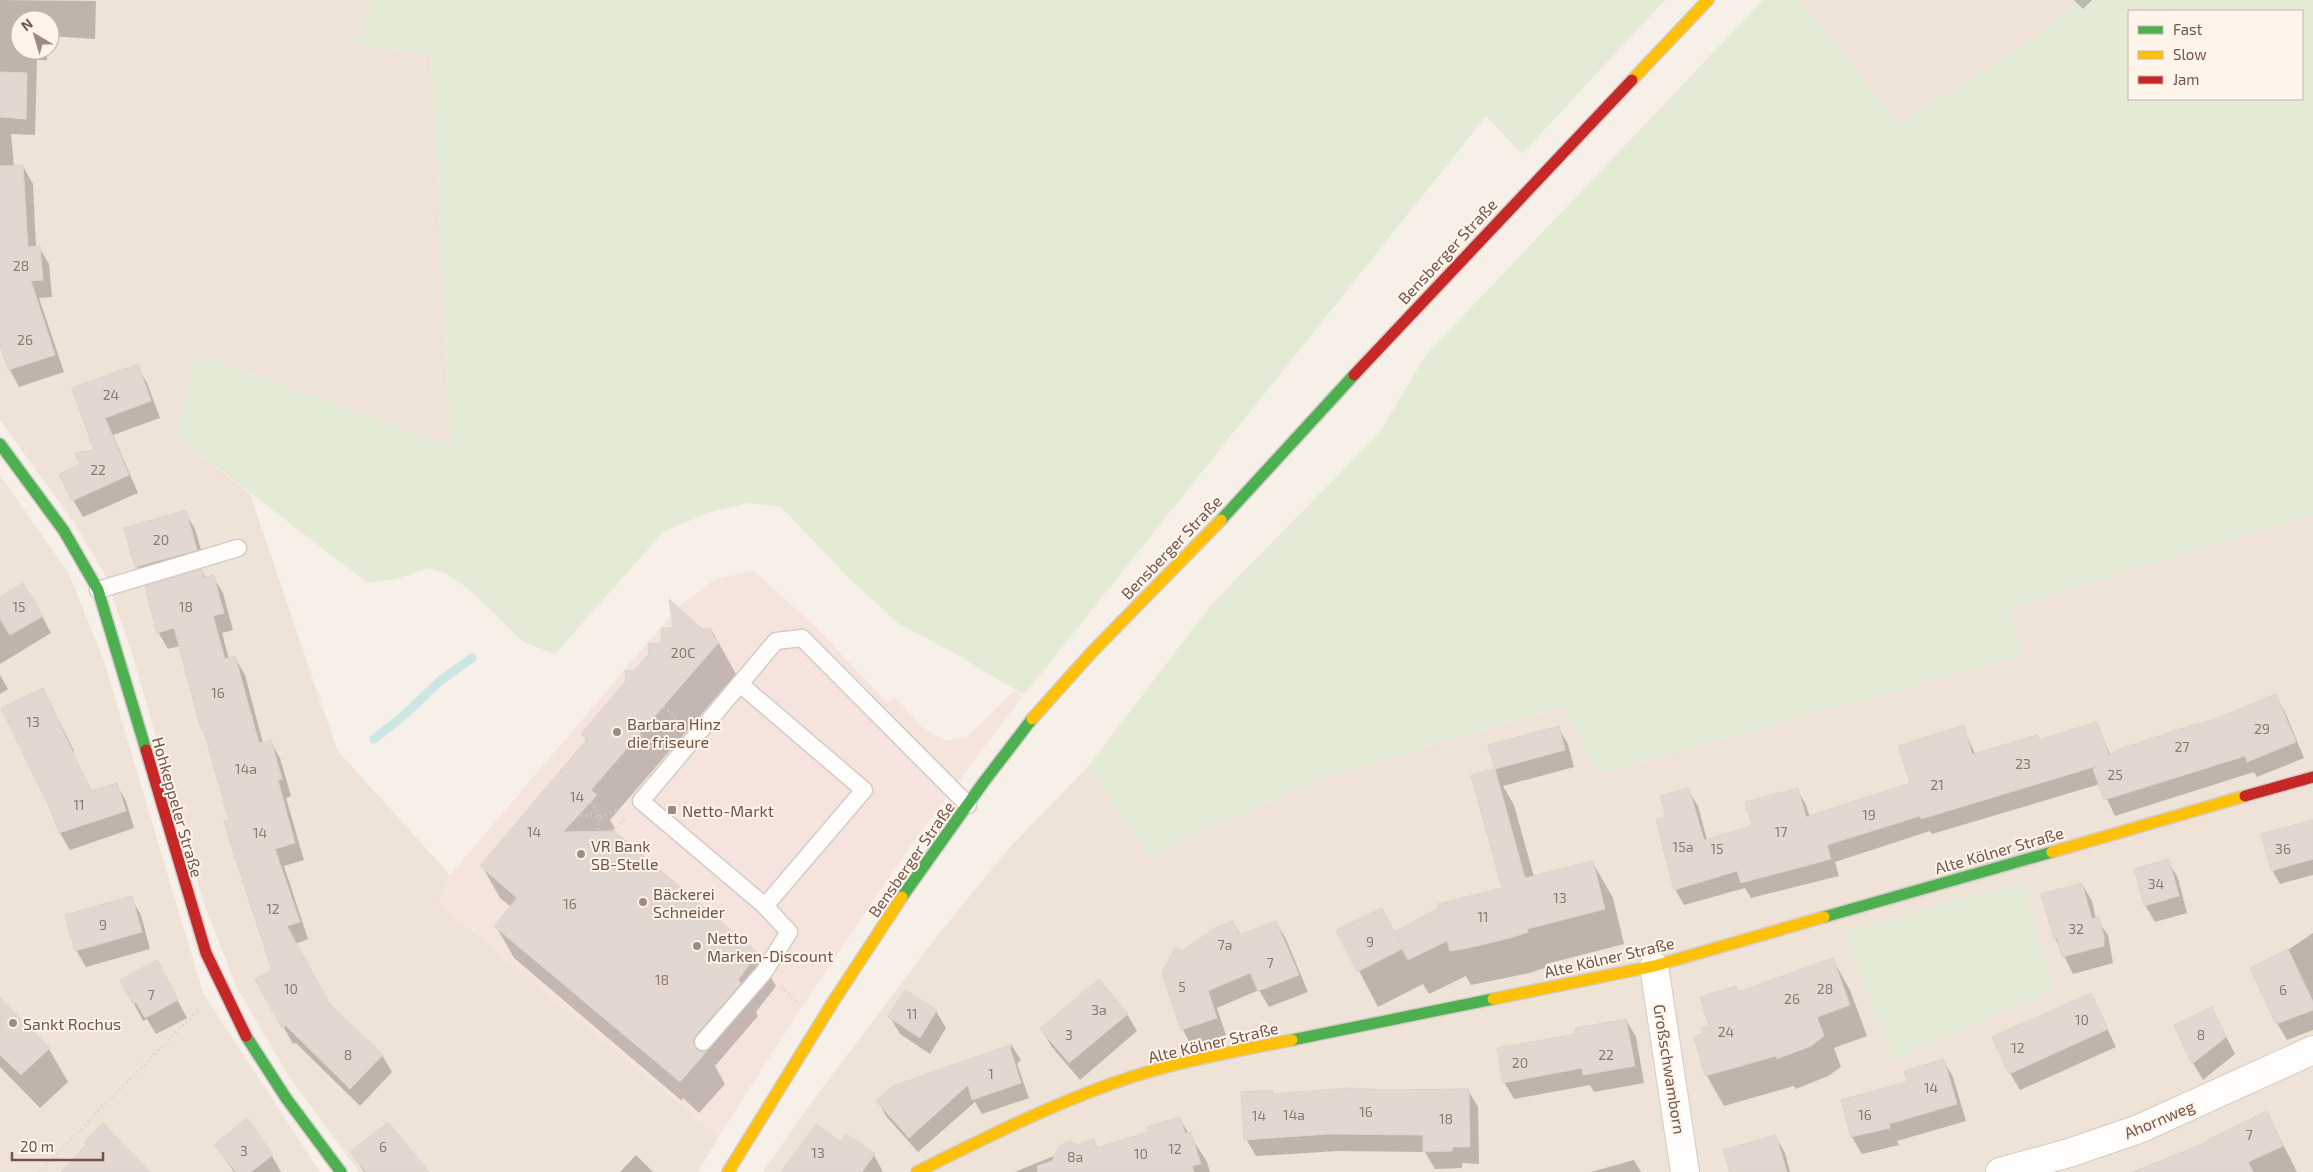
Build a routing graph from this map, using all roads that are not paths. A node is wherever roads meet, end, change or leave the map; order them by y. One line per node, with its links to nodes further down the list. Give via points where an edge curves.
1 (1708, 0): 7 (street, Bensberger Straße, via 1527,189 1190,553 1100,642 1025,728)
2 (0, 444): 4 (street, Hohkeppeler Straße, via 64,531)
3 (238, 548): 4 (lane)
4 (98, 590): 12 (street, Hohkeppeler Straße, via 206,953 248,1041)
5 (740, 684): 7 (lane, via 776,641 802,638); 8 (lane, via 864,790); 8 (lane, via 641,801)
6 (2313, 777): 9 (street, Alte Kölner Straße)
7 (968, 805): 13 (street, Bensberger Straße, via 819,1022)
8 (765, 906): 10 (lane, via 789,932 764,972)
9 (1654, 966): 14 (street, Alte Kölner Straße, via 1189,1062 1112,1084 1024,1118); 15 (street, Großschwamborn)
10 (703, 1042)
11 (2313, 1050): 16 (street, Ahornweg, via 2139,1129)
12 (341, 1172)
13 (728, 1172)
14 (917, 1172)
15 (1685, 1172)
16 (2000, 1172)

